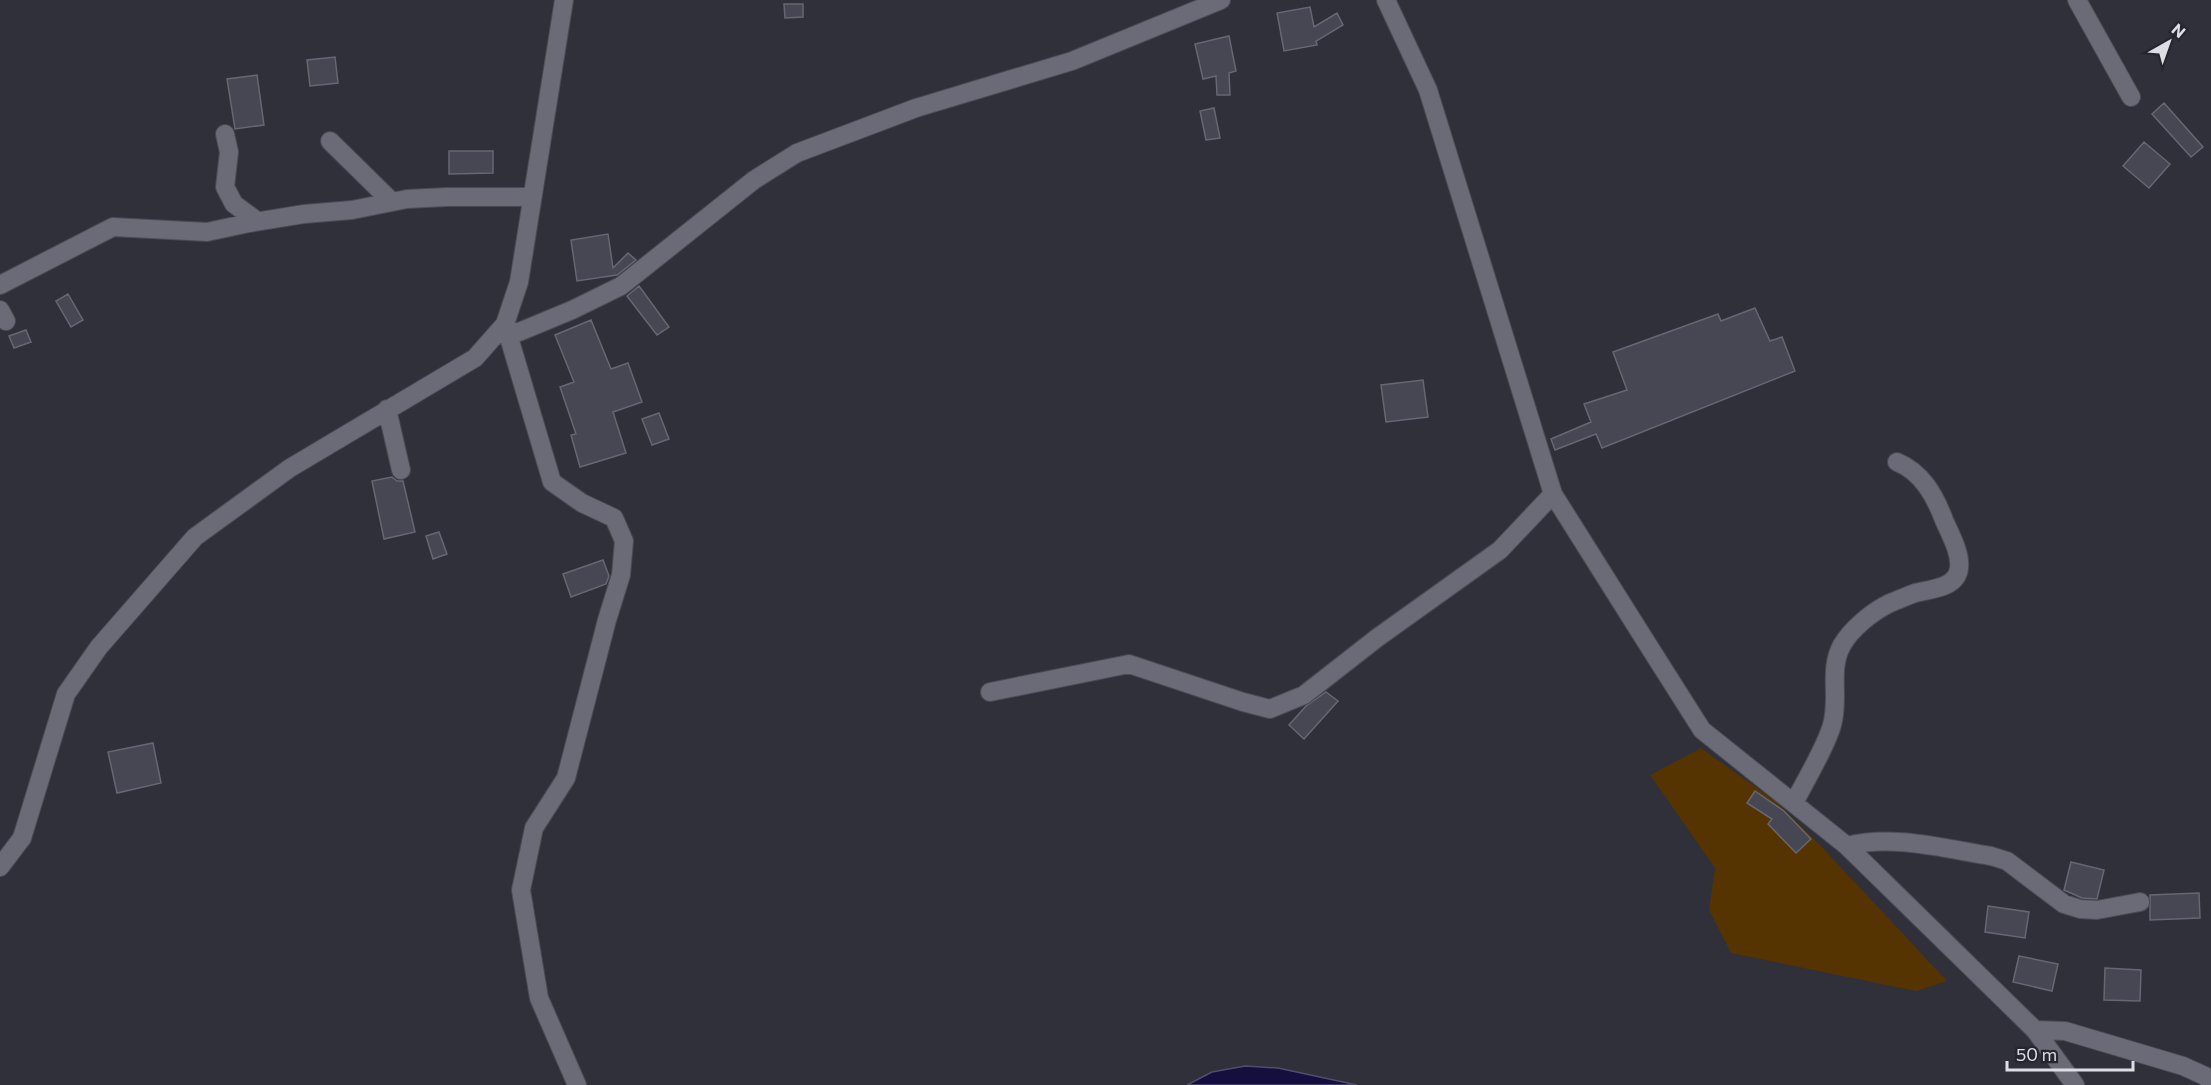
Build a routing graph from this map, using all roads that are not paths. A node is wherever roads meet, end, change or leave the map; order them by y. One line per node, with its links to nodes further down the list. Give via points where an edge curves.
1 (564, 0): 8 (street)
2 (1221, 0): 12 (street, via 1072,61 916,108 797,153 754,180 621,286 519,332)
3 (1386, 0): 16 (street, via 1428,90)
4 (2077, 0): 5 (street)
5 (2131, 97)
6 (225, 134): 10 (street, via 229,152 225,187 234,204)
7 (330, 141): 9 (street)
8 (532, 197): 9 (street, via 447,197); 12 (street, via 519,282)
9 (392, 202): 10 (street)
10 (257, 221): 11 (street, via 207,232 113,227)
11 (0, 285)
12 (506, 328): 13 (street, via 475,358); 24 (street, via 552,482 582,503 614,518 624,541 621,575 566,777 534,828 521,890 539,998)
13 (387, 409): 15 (street); 20 (street, via 290,468 195,537 99,647 66,694 22,838)
14 (1897, 462): 18 (street, via 1922,480 1935,498 1959,559 1959,570 1954,580 1942,587 1887,604 1845,640 1834,671 1836,709 1832,728)
15 (401, 470)
16 (1553, 494): 17 (street, via 1500,550 1304,695 1270,709 1129,664); 18 (street, via 1702,730)
17 (990, 692)
18 (1794, 803): 19 (street)
19 (1847, 846): 21 (street, via 1890,841 1991,856 2007,861 2064,904 2080,909); 22 (street)
20 (0, 867)
21 (2140, 902)
22 (2035, 1030): 23 (street, via 2065,1031 2183,1066); 25 (street)
23 (2211, 1082)
24 (577, 1085)
25 (2075, 1085)

